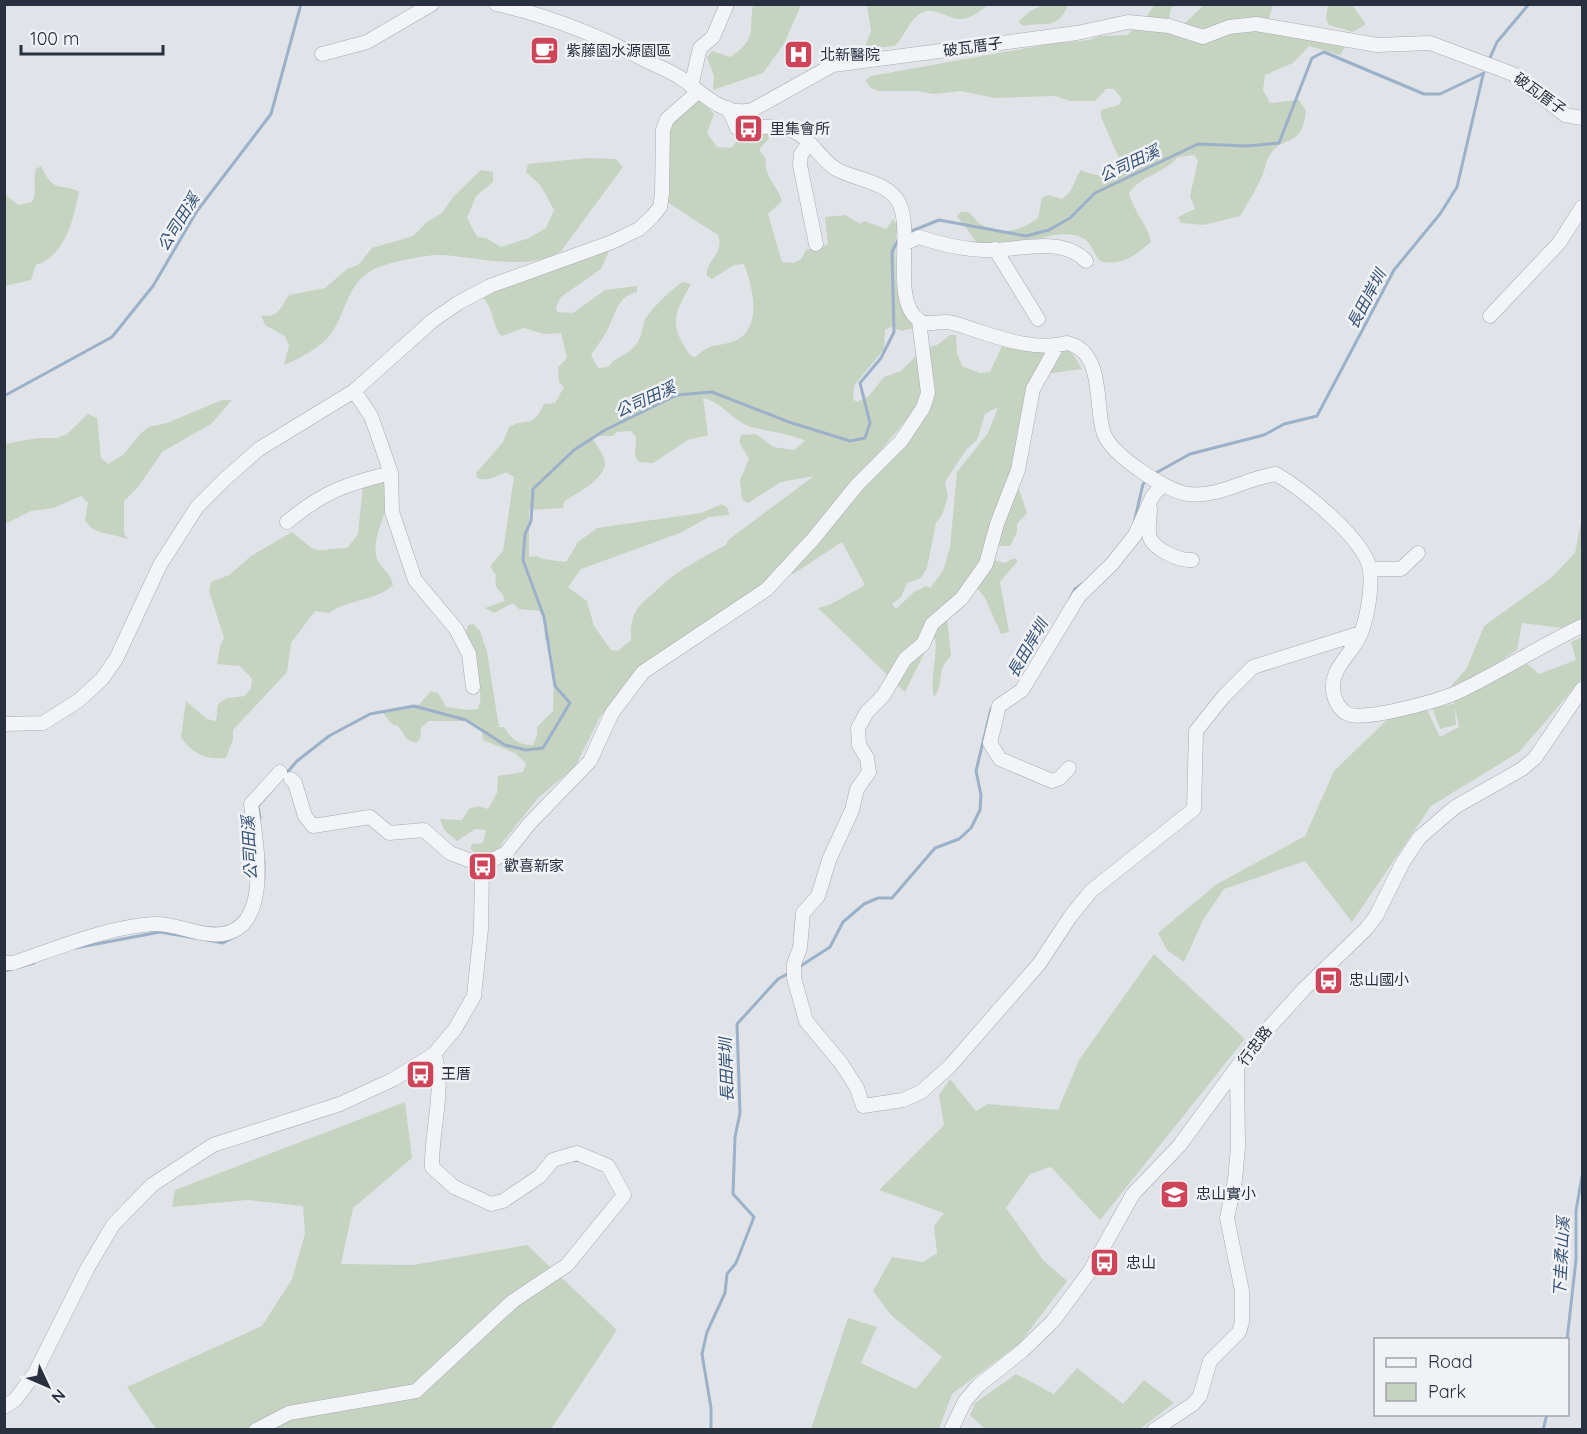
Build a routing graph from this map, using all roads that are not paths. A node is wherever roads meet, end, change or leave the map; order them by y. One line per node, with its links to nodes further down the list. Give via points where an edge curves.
1 (432, 4): 4 (street, via 367,42)
2 (496, 4): 5 (street, 破瓦厝子, via 560,21 626,50)
3 (727, 4): 5 (street, via 713,37 700,48)
4 (322, 54)
5 (695, 89): 6 (street, 破瓦厝子, via 716,105); 18 (street, via 667,119 663,130 660,207 639,229 490,286 458,303 432,321)
6 (728, 108): 7 (street, 破瓦厝子, via 739,113 752,110 833,65 1077,33 1128,22 1169,26 1203,37 1229,27 1256,24 1377,45 1430,43 1513,74 1565,115); 8 (street, via 737,128 789,129)
7 (1582, 118)
8 (810, 143): 10 (street, via 838,170 893,194 904,215); 11 (street, via 801,154 800,165)
9 (1582, 207): 14 (street, via 1559,243)
10 (906, 242): 12 (street, via 919,237 956,248); 16 (street, via 902,279 912,311)
11 (816, 244)
12 (995, 249): 13 (street, via 1066,247); 15 (street)
13 (1086, 261)
14 (1490, 316)
15 (1038, 319)
16 (920, 321): 17 (street, via 945,321 1002,339); 32 (street, via 928,393 901,441 857,485 767,589 643,672 612,713 590,761 506,853)
17 (1057, 346): 20 (street, via 1074,344 1089,360 1098,385 1104,434); 27 (street, via 1033,389 1018,470 986,564 962,598 932,624 923,644 905,659 858,728 858,745 867,758 869,772 857,789 818,896 803,913 800,948 794,964 799,1001 806,1021 841,1064 857,1088 863,1106 903,1100 921,1092 950,1066 1039,964 1091,891 1194,809 1196,730 1253,667)
18 (354, 391): 19 (street, via 371,416); 30 (street, via 259,449 197,507 160,565 116,659 102,680 43,723)
19 (391, 473): 22 (street, via 350,483 314,500); 28 (street, via 392,512 416,580 456,629 470,654)
20 (1159, 484): 21 (street); 25 (street, via 1188,494 1205,494 1276,474 1338,522)
21 (1152, 497): 24 (street, via 1149,536 1164,550 1184,561); 31 (street, via 1135,535 1079,596 1022,690 999,706 996,713 990,743 1000,759 1052,781)
22 (287, 522)
23 (1418, 553): 25 (street, via 1401,569)
24 (1192, 560)
25 (1370, 569): 27 (street, via 1369,600)
26 (1582, 626): 27 (street, via 1456,693 1362,716 1340,709 1333,688 1336,672)
27 (1361, 633)
28 (473, 687)
29 (1582, 689): 35 (street, 行忠路, via 1535,758 1455,807 1419,838 1371,922 1272,1023)
30 (4, 724)
31 (1069, 768)
32 (482, 865): 33 (street, via 450,853 424,830 389,833 370,817 313,826 305,816 295,783 286,775 251,804 259,875 252,912 235,929 222,934 155,924 95,936); 34 (street, via 474,996 455,1029)
33 (4, 963)
34 (434, 1054): 36 (street, via 394,1079 340,1104 213,1145 152,1185 113,1225 35,1373 15,1400); 37 (street, via 440,1069 432,1167 454,1187 491,1204 502,1201 540,1176 553,1160 577,1153 608,1166 624,1195 567,1265 513,1301 416,1391 289,1413)
35 (1237, 1070): 38 (street, 行忠路, via 1179,1146 1133,1194 1090,1271 1053,1321 978,1386 965,1401); 39 (street, via 1238,1147 1227,1218 1242,1291 1242,1322 1239,1332 1210,1361 1200,1396)
36 (4, 1407)
37 (256, 1430)
38 (951, 1430)
39 (1154, 1430)

